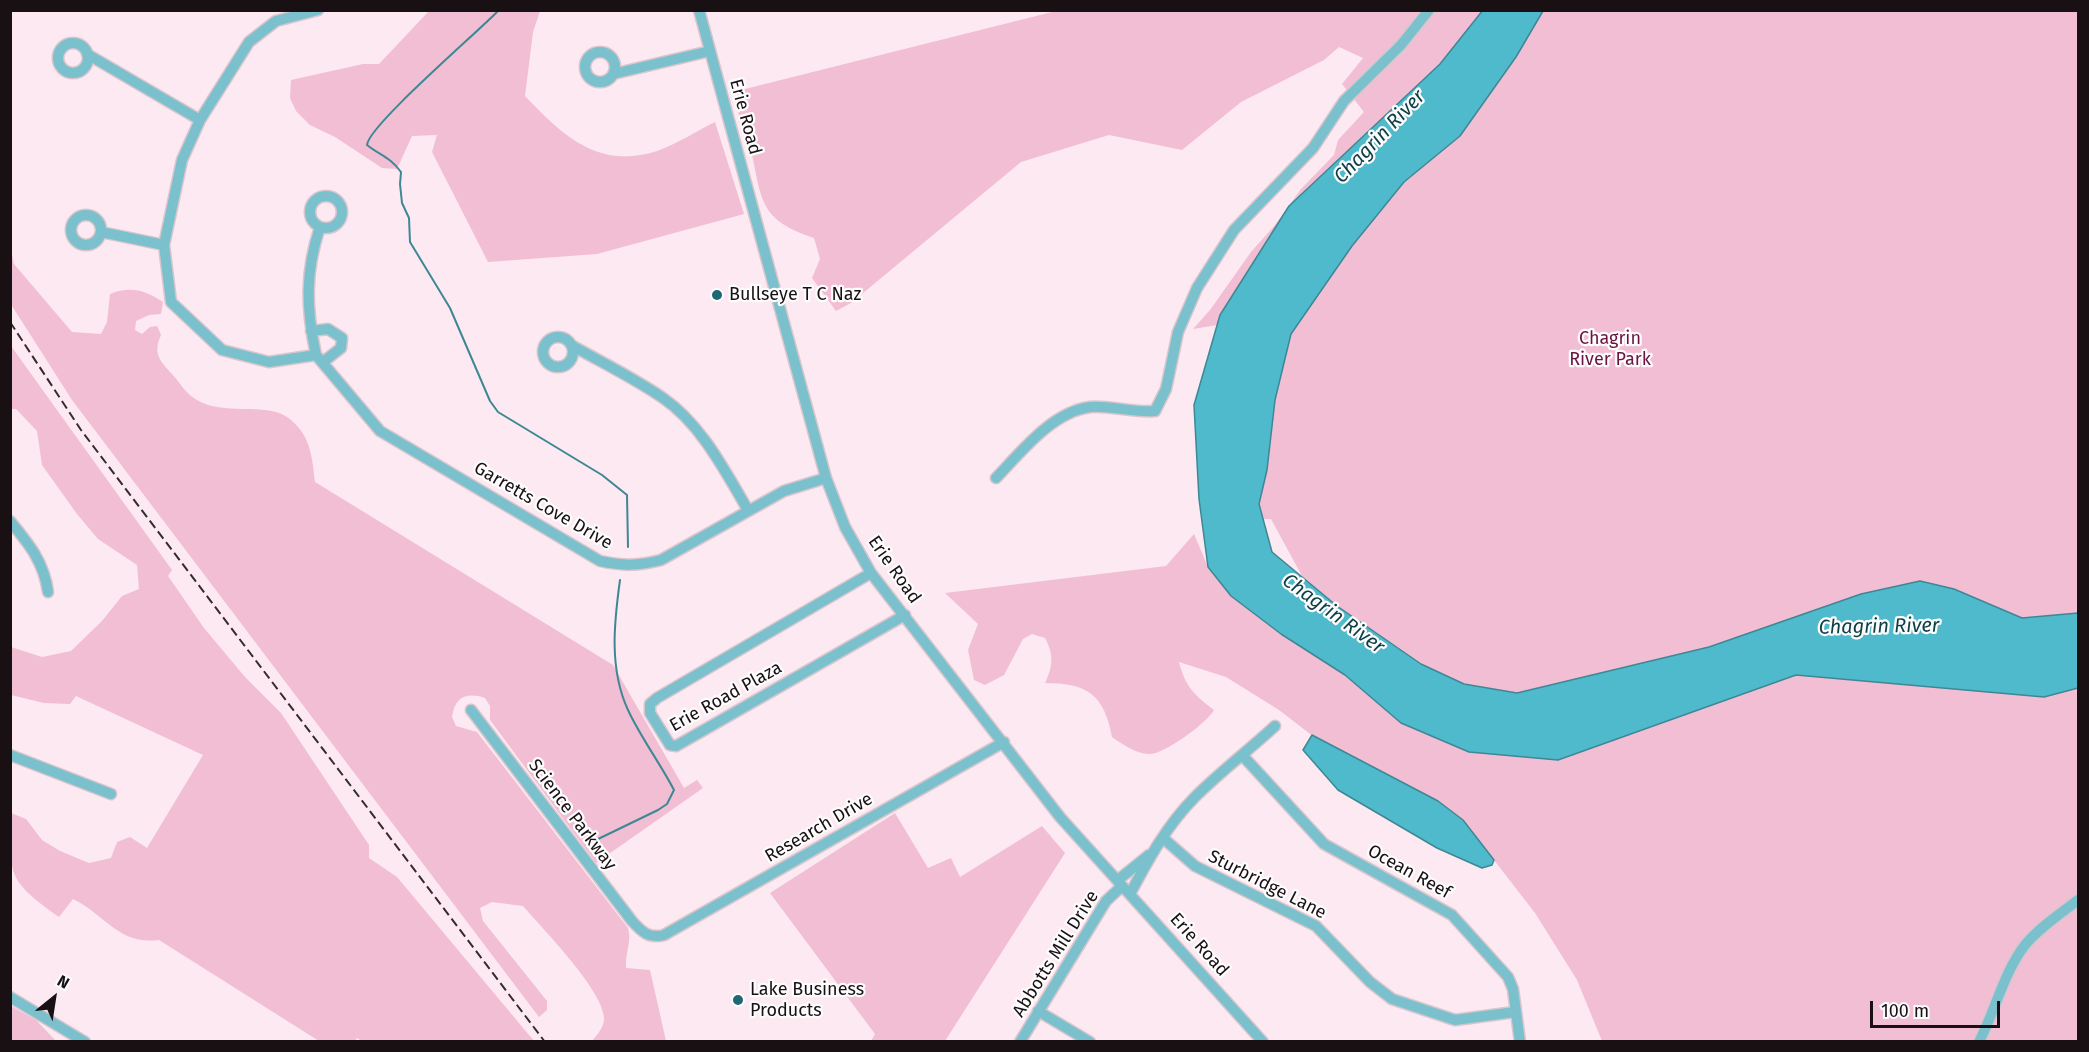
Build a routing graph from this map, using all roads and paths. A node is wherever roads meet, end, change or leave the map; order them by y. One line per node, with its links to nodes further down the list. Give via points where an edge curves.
1 (318, 10): 7 (street, via 276,21 249,42)
2 (699, 10): 4 (street, Erie Road)
3 (1429, 10): 15 (street, via 1401,45 1344,101 1313,148 1234,230 1197,288 1178,332 1166,389 1155,411 1134,413 1092,407 1070,412 1035,439)
4 (710, 51): 6 (street); 14 (street, Erie Road)
5 (87, 54): 7 (street)
6 (613, 74)
7 (200, 120): 10 (street, via 182,160)
8 (320, 227): 11 (street, via 306,295)
9 (101, 232): 10 (street)
10 (164, 245): 13 (street, via 171,302 222,350 269,363)
11 (311, 331): 13 (street); 13 (street, via 328,329 342,338 341,348)
12 (571, 345): 16 (street, via 663,398 678,411 715,453)
13 (320, 358): 16 (street, Garretts Cove Drive, via 380,431 600,561 640,566 661,560)
14 (826, 478): 16 (street, Garretts Cove Drive, via 784,491); 18 (street, Erie Road, via 845,527)
15 (996, 478)
16 (748, 510)
17 (10, 521): 19 (street, via 36,554)
18 (871, 573): 20 (street, Erie Road); 20 (street, Erie Road Plaza, via 657,698 650,704 650,713 670,745 675,746)
19 (48, 592)
20 (904, 615): 23 (street, Erie Road)
21 (471, 710): 31 (street, Science Parkway, via 632,921)
22 (1275, 726): 25 (street)
23 (1004, 742): 29 (street, Erie Road, via 1060,817); 31 (street, Research Drive, via 664,935)
24 (10, 755): 26 (street)
25 (1243, 756): 27 (street, via 1195,797); 34 (street, Ocean Reef, via 1324,844 1452,915 1508,977)
26 (111, 794)
27 (1162, 838): 28 (street); 34 (street, Sturbridge Lane, via 1195,866 1317,926 1370,982 1392,999 1455,1020)
28 (1149, 855): 29 (street); 29 (street)
29 (1123, 886): 33 (street, Abbotts Mill Drive, via 1106,901); 38 (street, Erie Road)
30 (2079, 900): 40 (street, via 2025,945)
31 (649, 936)
32 (10, 997): 35 (street)
33 (1038, 1011): 36 (street, Abbotts Mill Drive); 37 (street)
34 (1515, 1012): 39 (street, Ocean Reef)
35 (86, 1041)
36 (1020, 1041)
37 (1090, 1041)
38 (1263, 1041)
39 (1520, 1041)
40 (1979, 1041)

